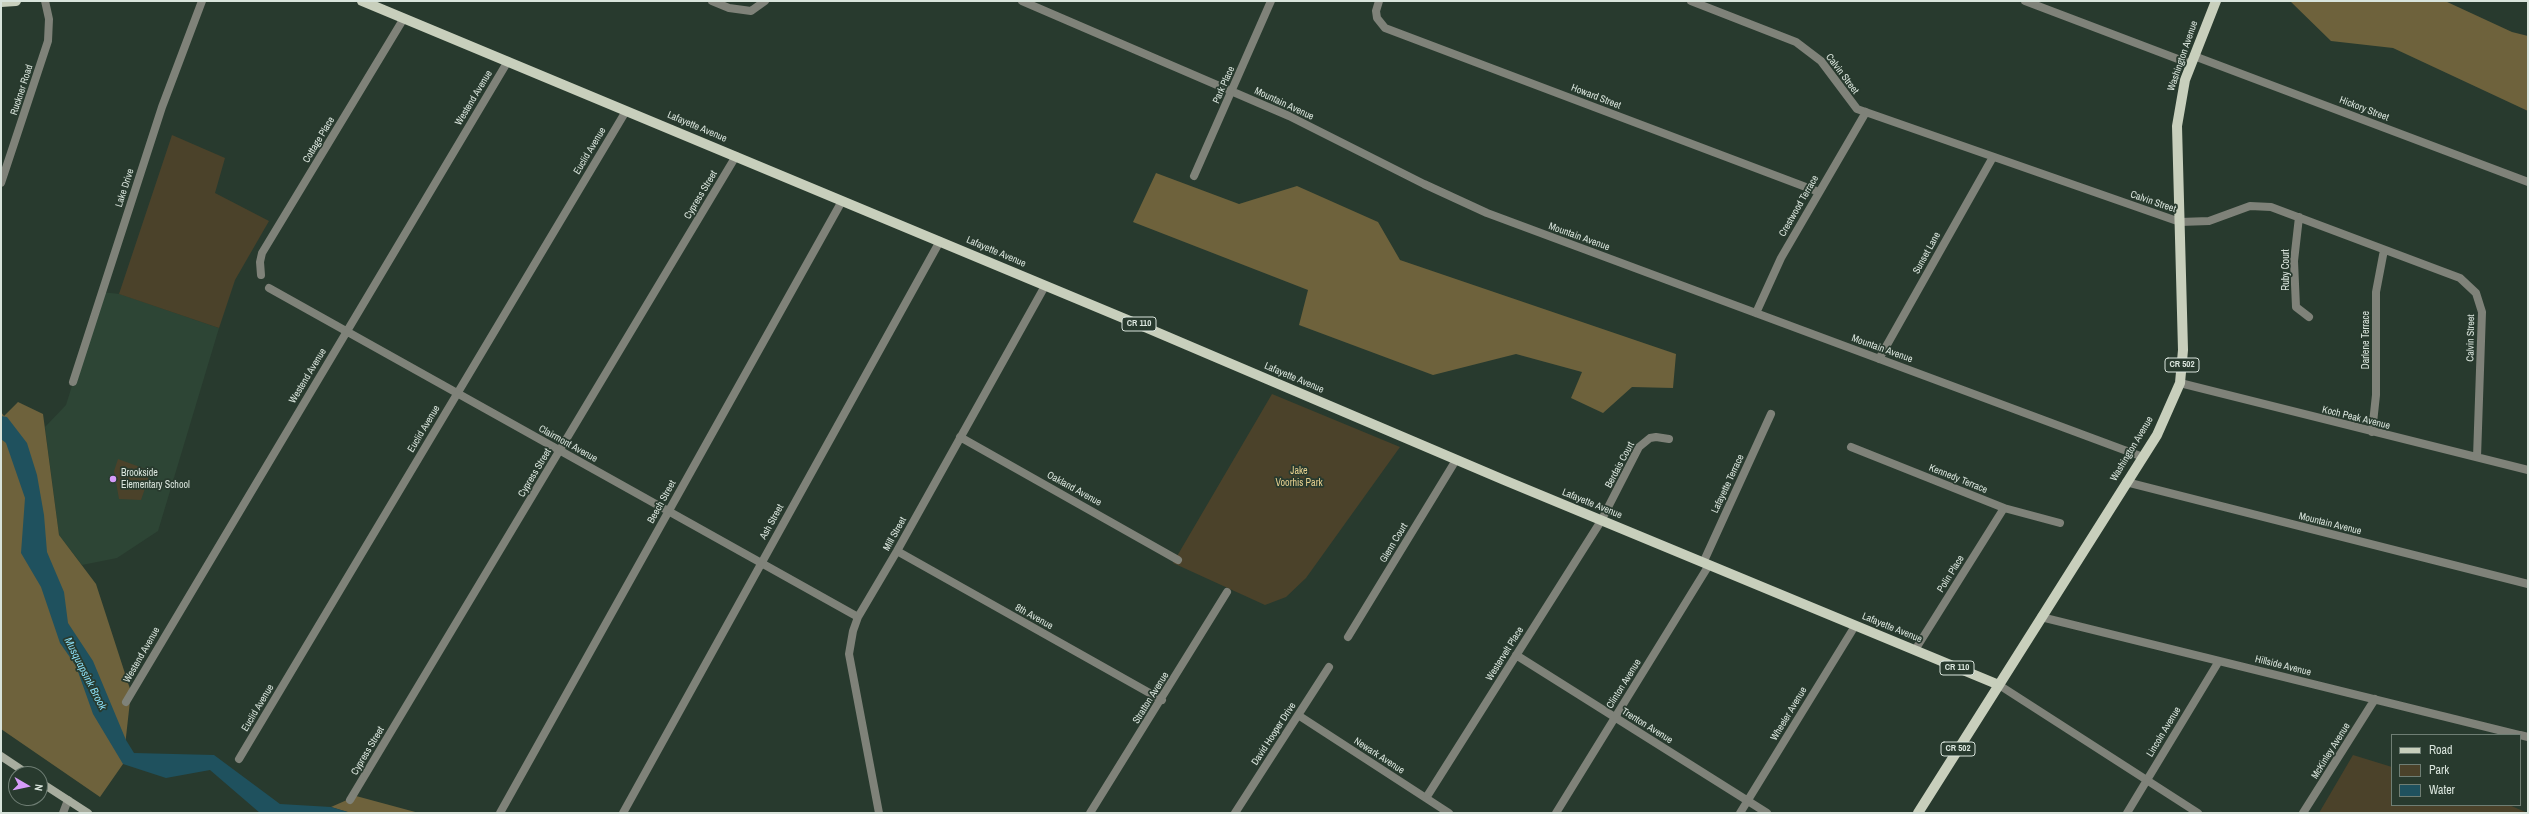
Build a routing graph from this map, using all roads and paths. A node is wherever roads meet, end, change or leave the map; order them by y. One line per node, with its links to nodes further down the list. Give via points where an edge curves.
1 (16, 1): 13 (main road)
2 (45, 1): 24 (street, Ruckner Road, via 49,19 48,41)
3 (202, 1): 38 (street, Lake Drive, via 162,107)
4 (362, 1): 14 (main road, Lafayette Avenue / CR 110)
5 (712, 1): 6 (street, via 729,8 752,11)
6 (765, 1)
7 (1022, 1): 17 (street, Mountain Avenue)
8 (1271, 1): 17 (street, Park Place)
9 (1379, 1): 25 (street, Howard Street, via 1376,11 1380,24 1385,28)
10 (1690, 1): 19 (street, Calvin Street, via 1796,42 1821,61 1857,109)
11 (2025, 1): 15 (street, Hickory Street)
12 (2216, 1): 15 (main road, Washington Avenue / CR 502)
13 (1, 2)
14 (404, 18): 16 (main road, Lafayette Avenue / CR 110); 31 (street, Cottage Place, via 262,254)
15 (2192, 60): 23 (street, Hickory Street); 28 (main road, Washington Avenue / CR 502, via 2179,103 2177,126)
16 (508, 61): 18 (main road, Lafayette Avenue / CR 110); 36 (street, Westend Avenue)
17 (1233, 91): 22 (street, Park Place); 34 (street, Mountain Avenue, via 1325,133 1462,202)
18 (626, 110): 20 (main road, Lafayette Avenue / CR 110); 40 (street, Euclid Avenue)
19 (1866, 112): 21 (street, Calvin Street); 25 (street, Crestwood Terrace)
20 (736, 156): 26 (main road, Lafayette Avenue / CR 110); 46 (street, Cypress Street)
21 (1993, 157): 28 (street, Calvin Street); 37 (street, Sunset Lane)
22 (1194, 176)
23 (2528, 182)
24 (1, 183)
25 (1819, 192): 34 (street, Crestwood Terrace, via 1781,258)
26 (842, 200): 29 (main road, Lafayette Avenue / CR 110); 53 (street, Beech Street)
27 (2299, 217): 28 (street, Calvin Street, via 2260,205 2239,209 2209,221); 30 (street, Calvin Street); 35 (street, Ruby Court, via 2294,261 2296,307)
28 (2180, 222): 39 (main road, Washington Avenue / CR 502, via 2183,350)
29 (940, 241): 32 (main road, Lafayette Avenue / CR 110); 58 (street, Ash Street)
30 (2384, 250): 42 (street, Darlene Terrace, via 2376,292 2376,395); 48 (street, Calvin Street, via 2460,278 2469,285 2480,302 2482,312)
31 (261, 275)
32 (1045, 286): 43 (street, Mill Street); 49 (main road, Lafayette Avenue / CR 110)
33 (269, 288): 36 (street, Clairmont Avenue)
34 (1756, 313): 37 (street, Mountain Avenue)
35 (2309, 317)
36 (346, 332): 40 (street, Clairmont Avenue); 73 (street, Westend Avenue)
37 (1879, 359): 47 (street, Mountain Avenue)
38 (72, 382)
39 (2180, 383): 42 (street, Koch Peak Avenue); 47 (main road, Washington Avenue / CR 502, via 2157,436)
40 (457, 393): 46 (street, Clairmont Avenue); 78 (street, Euclid Avenue)
41 (1771, 414): 59 (street, Lafayette Terrace)
42 (2372, 432): 48 (street, Koch Peak Avenue)
43 (960, 437): 56 (street, Mill Street); 57 (street, Oakland Avenue)
44 (1669, 439): 54 (street, Berdais Court, via 1650,438 1639,447)
45 (1851, 447): 52 (street, Kennedy Terrace)
46 (560, 451): 53 (street, Clairmont Avenue); 84 (street, Cypress Street)
47 (2143, 457): 51 (main road, Washington Avenue / CR 502)
48 (2477, 457): 50 (street, Koch Peak Avenue)
49 (1456, 460): 54 (main road, Lafayette Avenue / CR 110); 65 (street, Glenn Court)
50 (2528, 470)
51 (2126, 482): 60 (street, Mountain Avenue); 63 (main road, Washington Avenue / CR 502)
52 (2004, 508): 55 (street, Kennedy Terrace); 66 (street, Polin Place)
53 (668, 511): 58 (street, Clairmont Avenue); 88 (street, Beech Street)
54 (1602, 521): 59 (main road, Lafayette Avenue / CR 110); 67 (street, Westervelt Place)
55 (2060, 523)
56 (897, 551): 62 (street, Mill Street); 72 (street, 8th Avenue)
57 (1178, 560)
58 (761, 563): 62 (street, Clairmont Avenue); 89 (street, Ash Street)
59 (1706, 564): 64 (main road, Lafayette Avenue / CR 110); 75 (street, Clinton Avenue)
60 (2528, 584)
61 (1227, 592): 72 (street, Stratton Avenue)
62 (858, 617): 90 (street, Mill Street, via 849,654)
63 (2042, 617): 68 (street, Hillside Avenue); 70 (main road, Washington Avenue / CR 502)
64 (1855, 626): 66 (main road, Lafayette Avenue / CR 110); 85 (street, Wheeler Avenue)
65 (1348, 637)
66 (1915, 650): 70 (main road, Lafayette Avenue / CR 110)
67 (1516, 655): 75 (street, Trenton Avenue); 82 (street, Westervelt Place)
68 (2219, 661): 71 (street, Hillside Avenue); 80 (street, Lincoln Avenue)
69 (1329, 667): 74 (street, David Hooper Drive)
70 (1999, 685): 80 (street, Lafayette Avenue); 97 (main road, Washington Avenue / CR 502)
71 (2375, 699): 76 (street, Hillside Avenue); 100 (street, McKinley Avenue)
72 (1162, 700): 91 (street, Stratton Avenue)
73 (126, 702)
74 (1298, 715): 82 (street, Newark Avenue); 92 (street, David Hooper Drive)
75 (1615, 718): 85 (street, Trenton Avenue); 94 (street, Clinton Avenue)
76 (2516, 734)
77 (1, 756): 79 (main road)
78 (239, 759)
79 (16, 766)
80 (2146, 781): 98 (street, Lincoln Avenue); 99 (street, Lafayette Avenue)
81 (48, 787): 83 (main road)
82 (1426, 798): 93 (street, Newark Avenue)
83 (68, 800): 86 (street); 87 (main road)
84 (350, 800)
85 (1748, 801): 95 (street, Wheeler Avenue); 96 (street, Trenton Avenue)
86 (63, 813)
87 (88, 813)
88 (500, 813)
89 (622, 813)
90 (879, 813)
91 (1090, 813)
92 (1235, 813)
93 (1449, 813)
94 (1556, 813)
95 (1740, 813)
96 (1767, 813)
97 (1918, 813)
98 (2127, 813)
99 (2198, 813)
100 (2303, 813)

